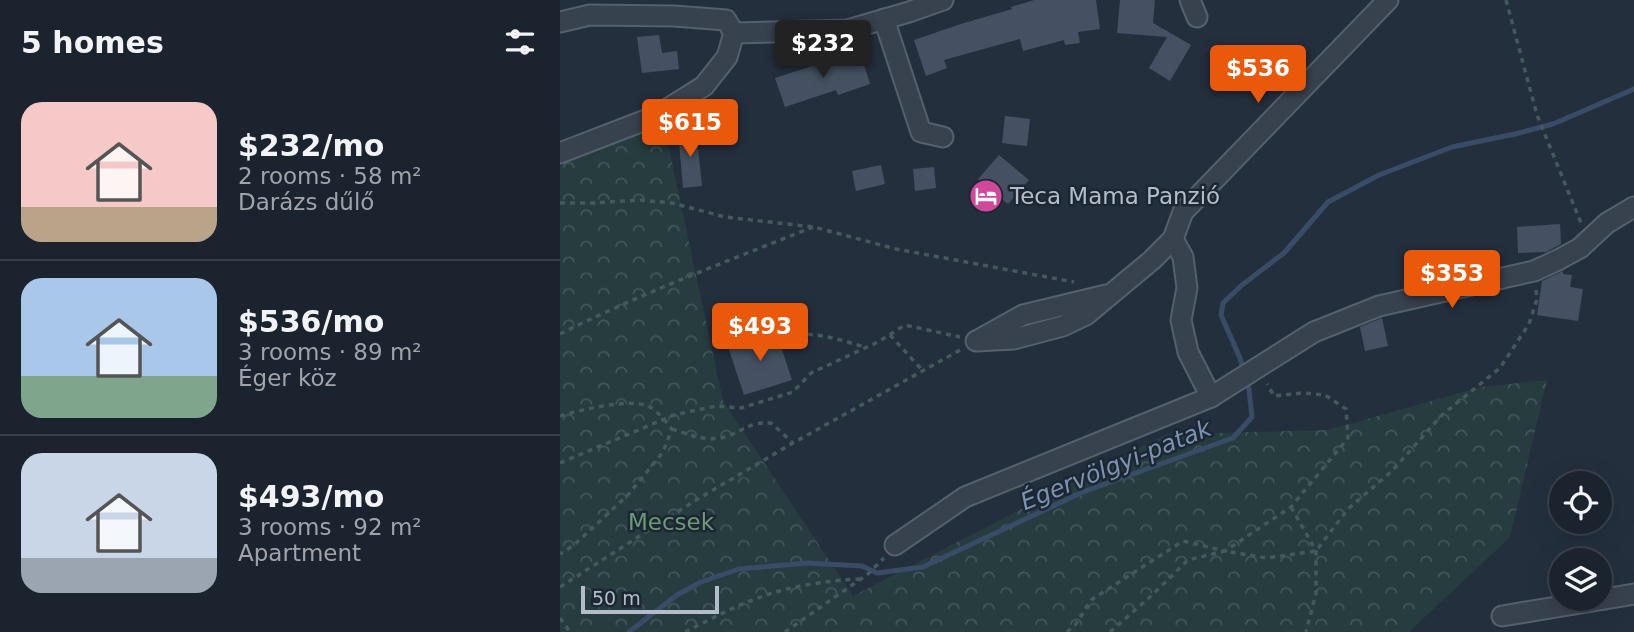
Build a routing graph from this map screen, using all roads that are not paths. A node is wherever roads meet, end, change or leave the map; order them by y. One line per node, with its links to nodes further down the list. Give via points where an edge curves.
1 (943, 0): 3 (street)
2 (1388, 0): 9 (street, via 1183,212)
3 (884, 19): 5 (street, via 847,30); 6 (street, via 920,132)
4 (560, 22): 5 (street, via 590,15 674,16 726,20)
5 (734, 33): 7 (street, via 727,57 704,86 656,116)
6 (943, 137)
7 (560, 153)
8 (1634, 207): 11 (street, via 1607,223 1580,248 1534,271 1380,306 1314,332)
9 (1173, 239): 10 (street, via 1086,315 1014,339); 11 (street, via 1182,257 1187,288 1181,320 1188,352)
10 (976, 341)
11 (1211, 397): 12 (street, via 965,497)
12 (895, 545)
13 (1634, 594): 14 (street)
14 (1502, 616)

